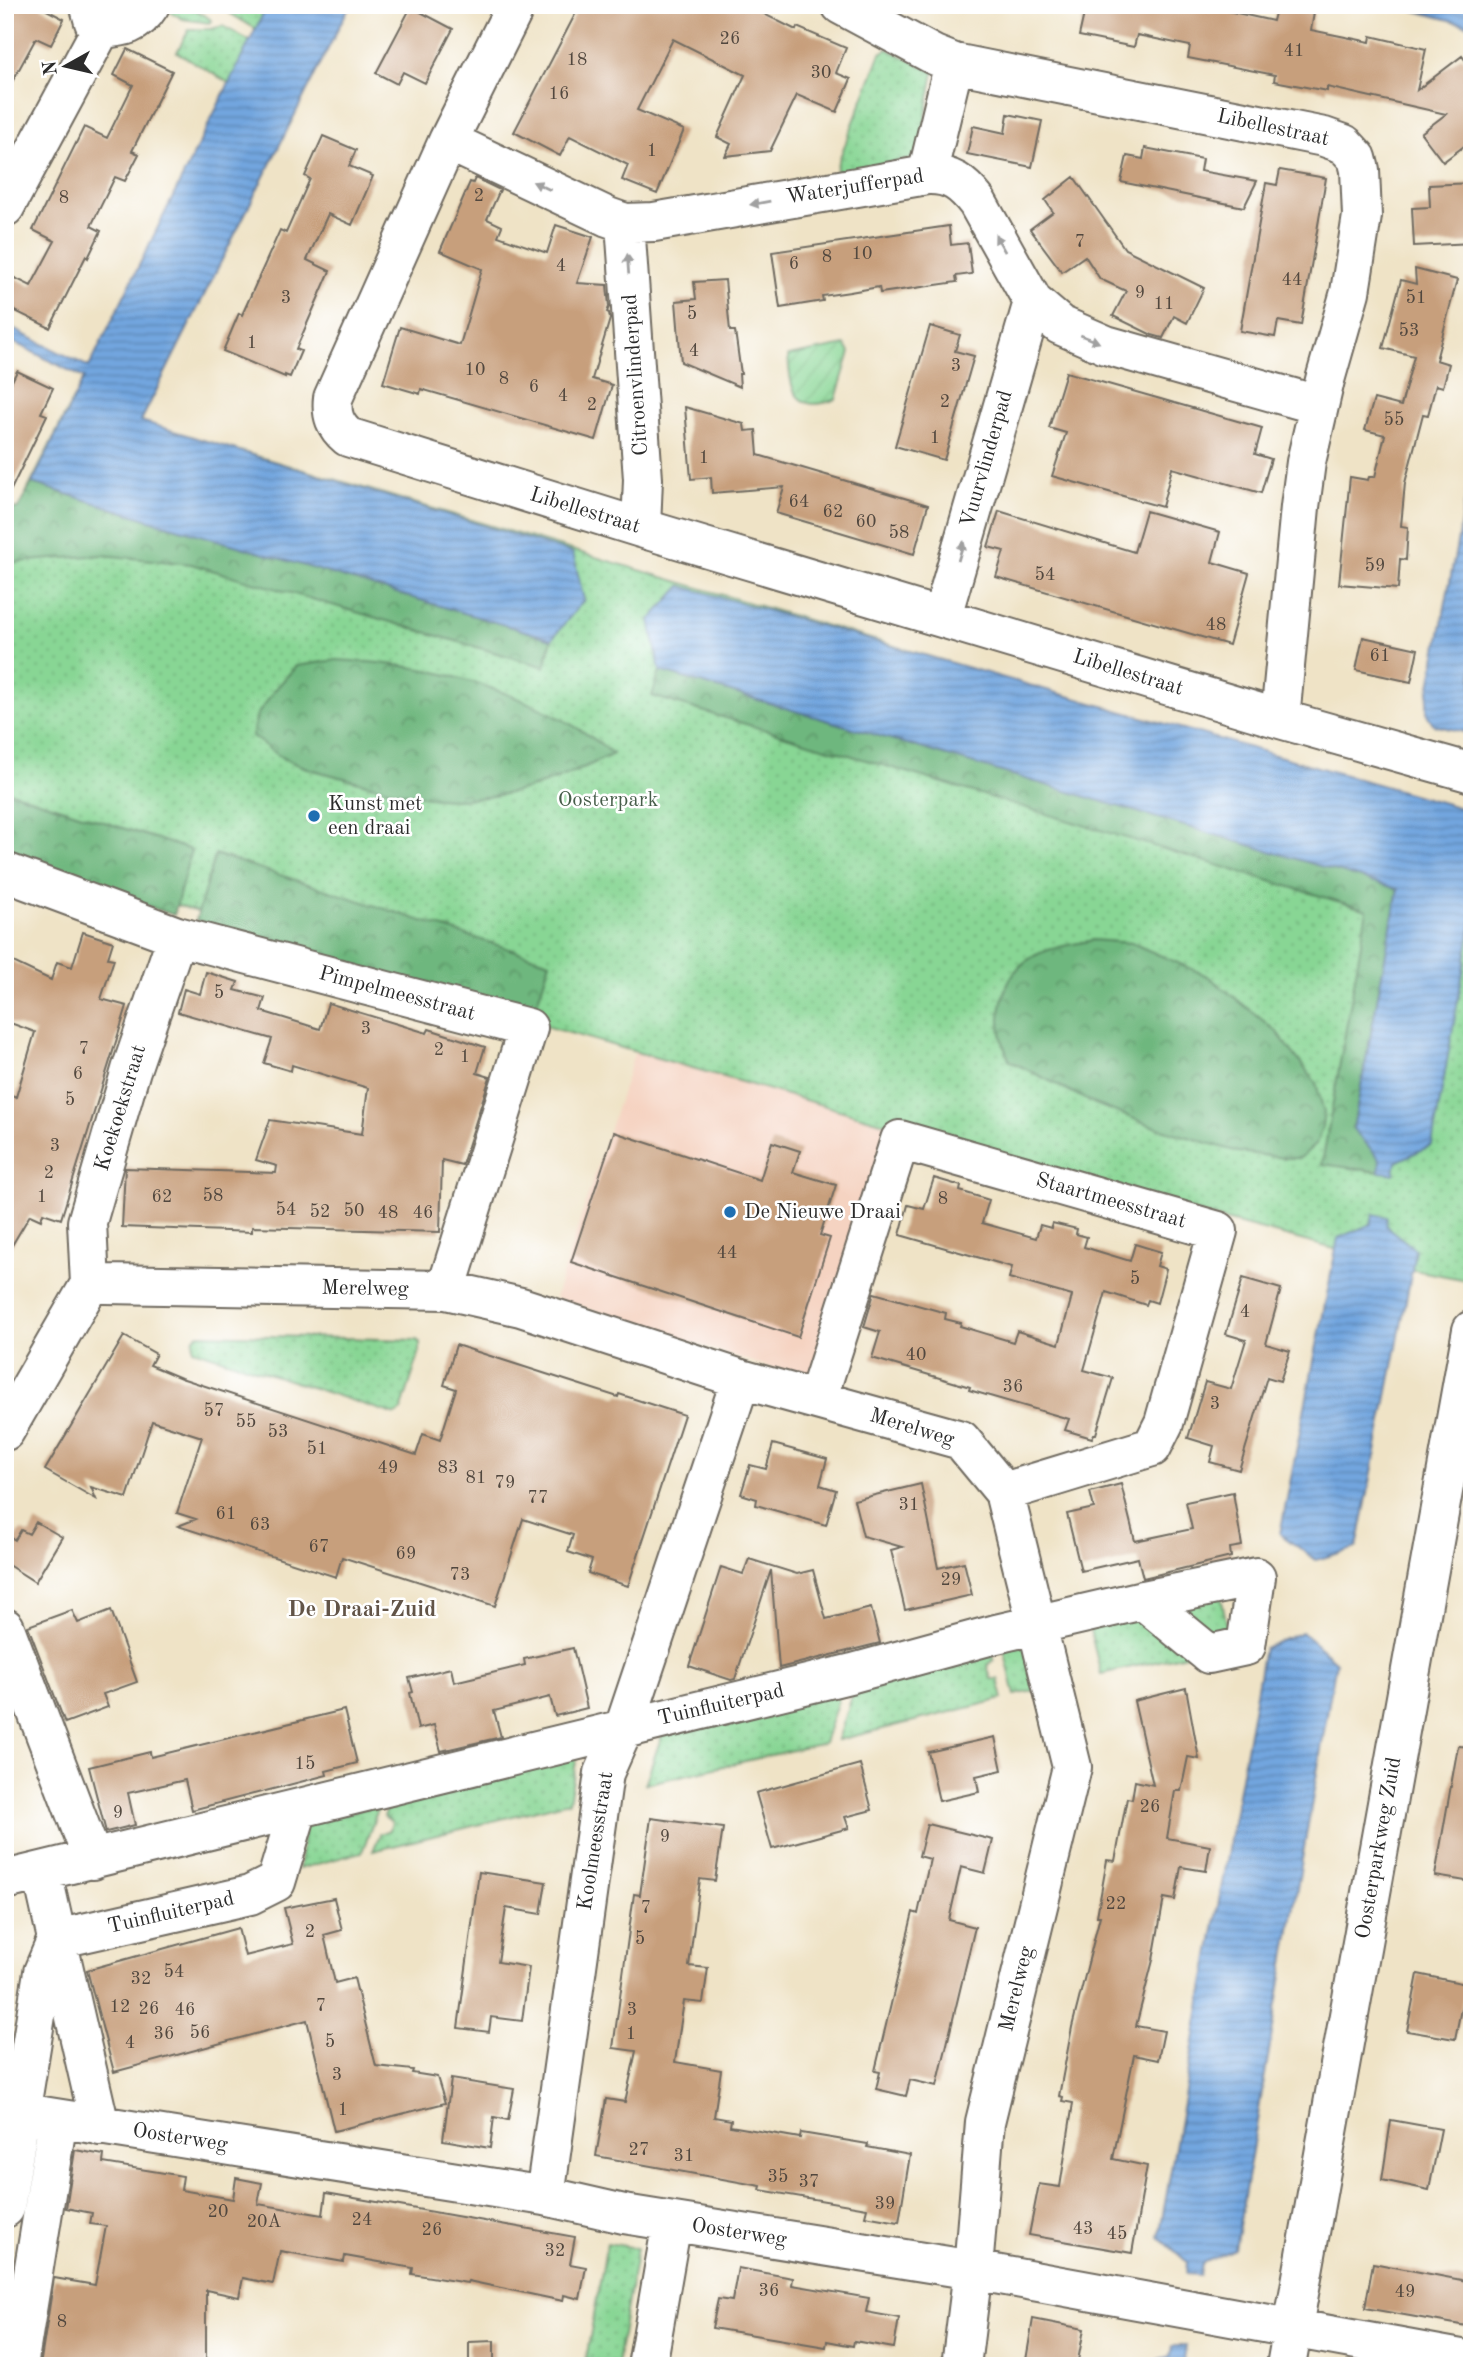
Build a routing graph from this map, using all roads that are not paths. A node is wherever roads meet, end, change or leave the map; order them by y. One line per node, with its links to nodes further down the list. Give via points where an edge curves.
1 (150, 5): 4 (street, via 142,17 124,27)
2 (516, 5): 6 (street, Libellestraat)
3 (841, 5): 5 (street, Libellestraat)
4 (96, 17): 8 (street)
5 (954, 64): 7 (street); 11 (street, Libellestraat, via 1324,137 1350,149 1360,170 1362,216 1350,292)
6 (448, 141): 9 (street, Waterjufferpad, one-way to 6); 12 (street, Libellestraat, via 333,398 334,420 358,441)
7 (927, 175): 9 (street, Waterjufferpad, one-way to 9); 10 (street, Waterjufferpad, one-way to 7, via 966,188 948,177)
8 (5, 206)
9 (625, 223): 12 (street, Citroenvlinderpad, one-way to 9, via 643,479)
10 (1033, 302): 11 (street, Waterjufferpad, one-way to 11, via 1060,325 1107,345); 13 (street, Vuurvlinderpad, one-way to 10)
11 (1318, 405): 14 (street, Libellestraat, via 1300,507)
12 (641, 528): 13 (street, Libellestraat)
13 (942, 616): 14 (street, Libellestraat)
14 (1280, 719): 15 (street, Libellestraat)
15 (1472, 773)
16 (5, 872): 17 (street, Pimpelmeesstraat)
17 (177, 936): 18 (street, Koekoekstraat, via 131,1070 87,1222); 19 (street, Pimpelmeesstraat, via 528,1028)
18 (90, 1284): 19 (street, Merelweg); 23 (street)
19 (446, 1290): 21 (street, Merelweg, via 520,1307)
20 (1472, 1330): 42 (street, Oosterparkweg Zuid)
21 (741, 1379): 22 (street, Merelweg); 29 (street, Koolmeesstraat)
22 (817, 1400): 24 (street, Merelweg, via 961,1440); 24 (street, Staartmeesstraat, via 900,1140 1218,1231 1164,1423 1152,1447)
23 (5, 1431)
24 (1004, 1492): 26 (street, Merelweg)
25 (1143, 1600): 26 (street, Tuinfluiterpad)
26 (1035, 1625): 29 (street, Tuinfluiterpad); 41 (street, Merelweg, via 1072,1767 985,2122)
27 (9, 1650): 28 (street)
28 (18, 1705): 31 (street, via 59,1842)
29 (624, 1728): 30 (street, Tuinfluiterpad); 38 (street, Koolmeesstraat, via 604,1773)
30 (298, 1809): 31 (street, Tuinfluiterpad); 32 (street, Tuinfluiterpad, via 276,1882 250,1895)
31 (51, 1870): 32 (street)
32 (57, 1939): 33 (street); 34 (street, via 43,1972)
33 (79, 2034): 34 (street); 37 (street)
34 (30, 2048): 35 (street)
35 (12, 2111): 36 (street, Oosterweg); 39 (street)
36 (58, 2119): 37 (street, Oosterweg); 39 (street)
37 (100, 2126): 38 (street, Oosterweg)
38 (545, 2196): 40 (street, Oosterweg)
39 (13, 2220): 44 (street)
40 (672, 2222): 41 (street, Oosterweg); 45 (street)
41 (973, 2270): 42 (street, Oosterweg); 46 (street, Merelweg)
42 (1293, 2329): 43 (street, Oosterweg); 47 (street, Oosterparkweg Zuid)
43 (1472, 2361)
44 (18, 2366)
45 (648, 2366)
46 (961, 2366)
47 (1286, 2366)

